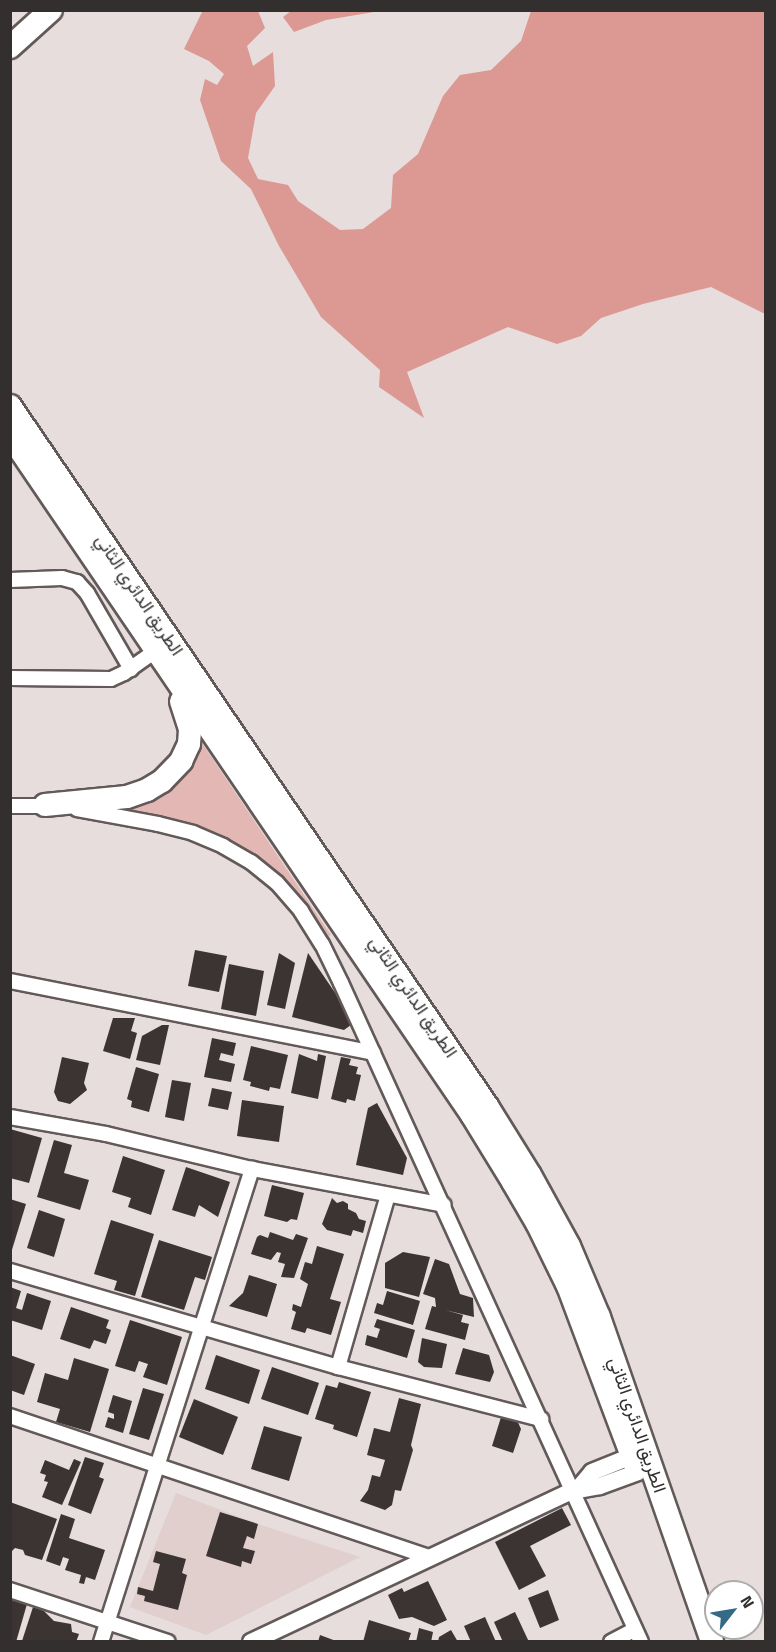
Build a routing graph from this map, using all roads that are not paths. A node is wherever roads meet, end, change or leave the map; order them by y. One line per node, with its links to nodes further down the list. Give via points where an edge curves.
1 (51, 10): 2 (main road)
2 (10, 47)
3 (10, 406): 11 (main road, الطريق الدائري الثاني)
4 (10, 435): 6 (main road, الطريق الدائري الثاني)
5 (10, 580): 7 (street, via 62,578 77,582)
6 (162, 660): 7 (street); 9 (main road, via 190,729 189,744 176,768 147,790 127,797); 11 (main road, الطريق الدائري الثاني)
7 (131, 669): 8 (street, via 111,679)
8 (10, 678)
9 (45, 805): 10 (street); 13 (street, via 115,814 193,833 251,862 277,883 301,911)
10 (10, 806)
11 (314, 868): 24 (main road, الطريق الدائري الثاني, via 537,1222 585,1328); 35 (main road, الطريق الدائري الثاني, via 487,1106 569,1246 615,1361)
12 (10, 981): 13 (street)
13 (373, 1053): 17 (street)
14 (10, 1118): 15 (street, via 106,1134)
15 (252, 1169): 16 (street); 19 (street)
16 (388, 1195): 17 (street); 20 (street)
17 (444, 1205): 22 (street)
18 (10, 1270): 19 (street)
19 (201, 1325): 20 (street); 23 (street)
20 (338, 1367): 22 (street)
21 (10, 1416): 23 (street)
22 (541, 1419): 25 (street)
23 (157, 1464): 26 (street); 28 (street)
24 (635, 1464): 25 (street, via 592,1472); 34 (main road, الطريق الدائري الثاني)
25 (574, 1491): 26 (street); 29 (street)
26 (430, 1558): 32 (street)
27 (10, 1590): 28 (street)
28 (106, 1620): 30 (street); 31 (street)
29 (638, 1635): 33 (street)
30 (101, 1641)
31 (168, 1641)
32 (251, 1641)
33 (611, 1641)
34 (696, 1641)
35 (712, 1641)

